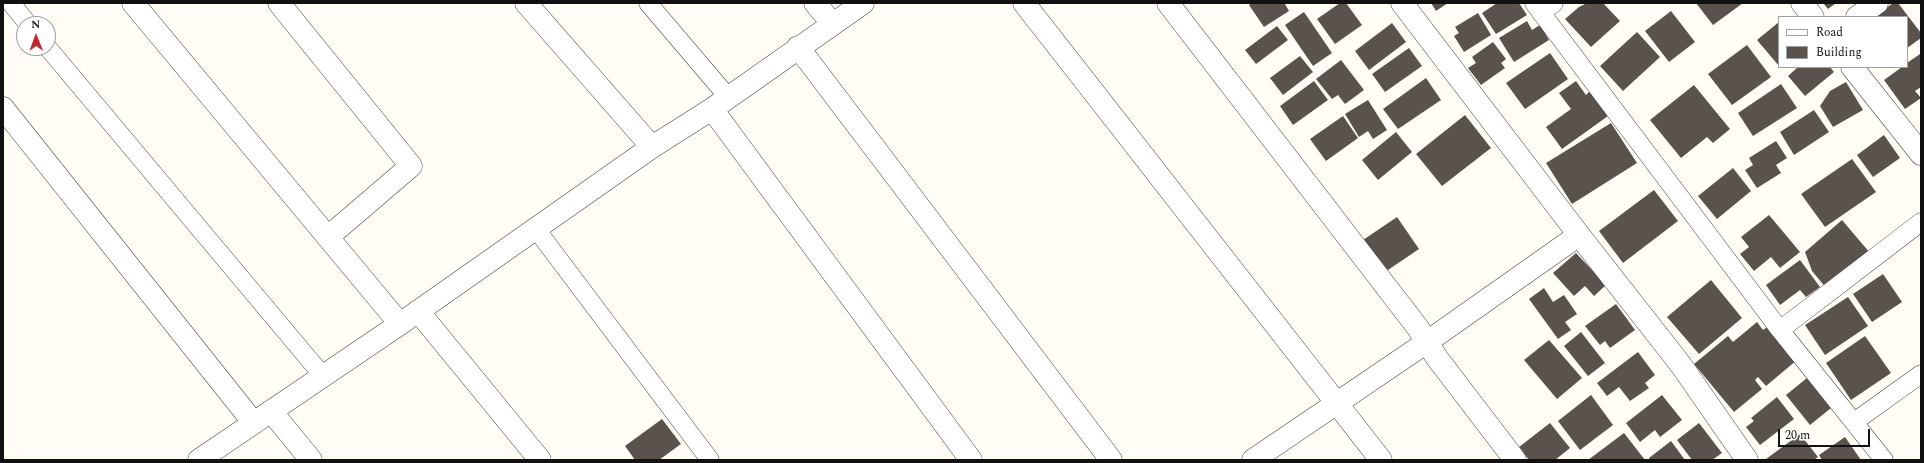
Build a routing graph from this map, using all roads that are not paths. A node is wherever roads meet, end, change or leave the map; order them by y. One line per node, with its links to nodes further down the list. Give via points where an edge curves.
1 (11, 3): 14 (lane)
2 (133, 3): 28 (street)
3 (279, 3): 28 (street, via 411,166)
4 (526, 3): 23 (street)
5 (648, 3): 21 (lane)
6 (815, 3): 17 (street)
7 (863, 3): 17 (street)
8 (1024, 3): 35 (street)
9 (1168, 3): 32 (street)
10 (1402, 3): 27 (street)
11 (1802, 3): 15 (street)
12 (1877, 3): 16 (street)
13 (1543, 6): 31 (lane)
14 (22, 16)
15 (1812, 16)
16 (1858, 16)
17 (833, 24): 18 (street)
18 (798, 47): 21 (street); 43 (street)
19 (55, 56): 34 (lane)
20 (1853, 68): 24 (street)
21 (720, 103): 23 (street); 42 (street)
22 (3, 108): 36 (street)
23 (652, 147): 26 (street)
24 (1921, 154)
25 (1921, 222): 31 (lane)
26 (536, 229): 29 (street); 41 (lane)
27 (1579, 235): 32 (street); 47 (street, via 1681,365)
28 (328, 237): 30 (street)
29 (418, 311): 30 (street); 40 (street)
30 (400, 324): 34 (street)
31 (1780, 330): 37 (lane)
32 (1428, 342): 35 (street); 46 (street, via 1437,358)
33 (1921, 374): 37 (lane)
34 (323, 376): 36 (street)
35 (1336, 404): 44 (street); 45 (street)
36 (262, 417): 38 (street); 39 (street)
37 (1854, 422): 48 (lane)
38 (199, 460)
39 (312, 460)
40 (540, 460)
41 (710, 460)
42 (971, 460)
43 (1111, 460)
44 (1253, 460)
45 (1381, 460)
46 (1515, 460)
47 (1747, 460)
48 (1884, 460)

